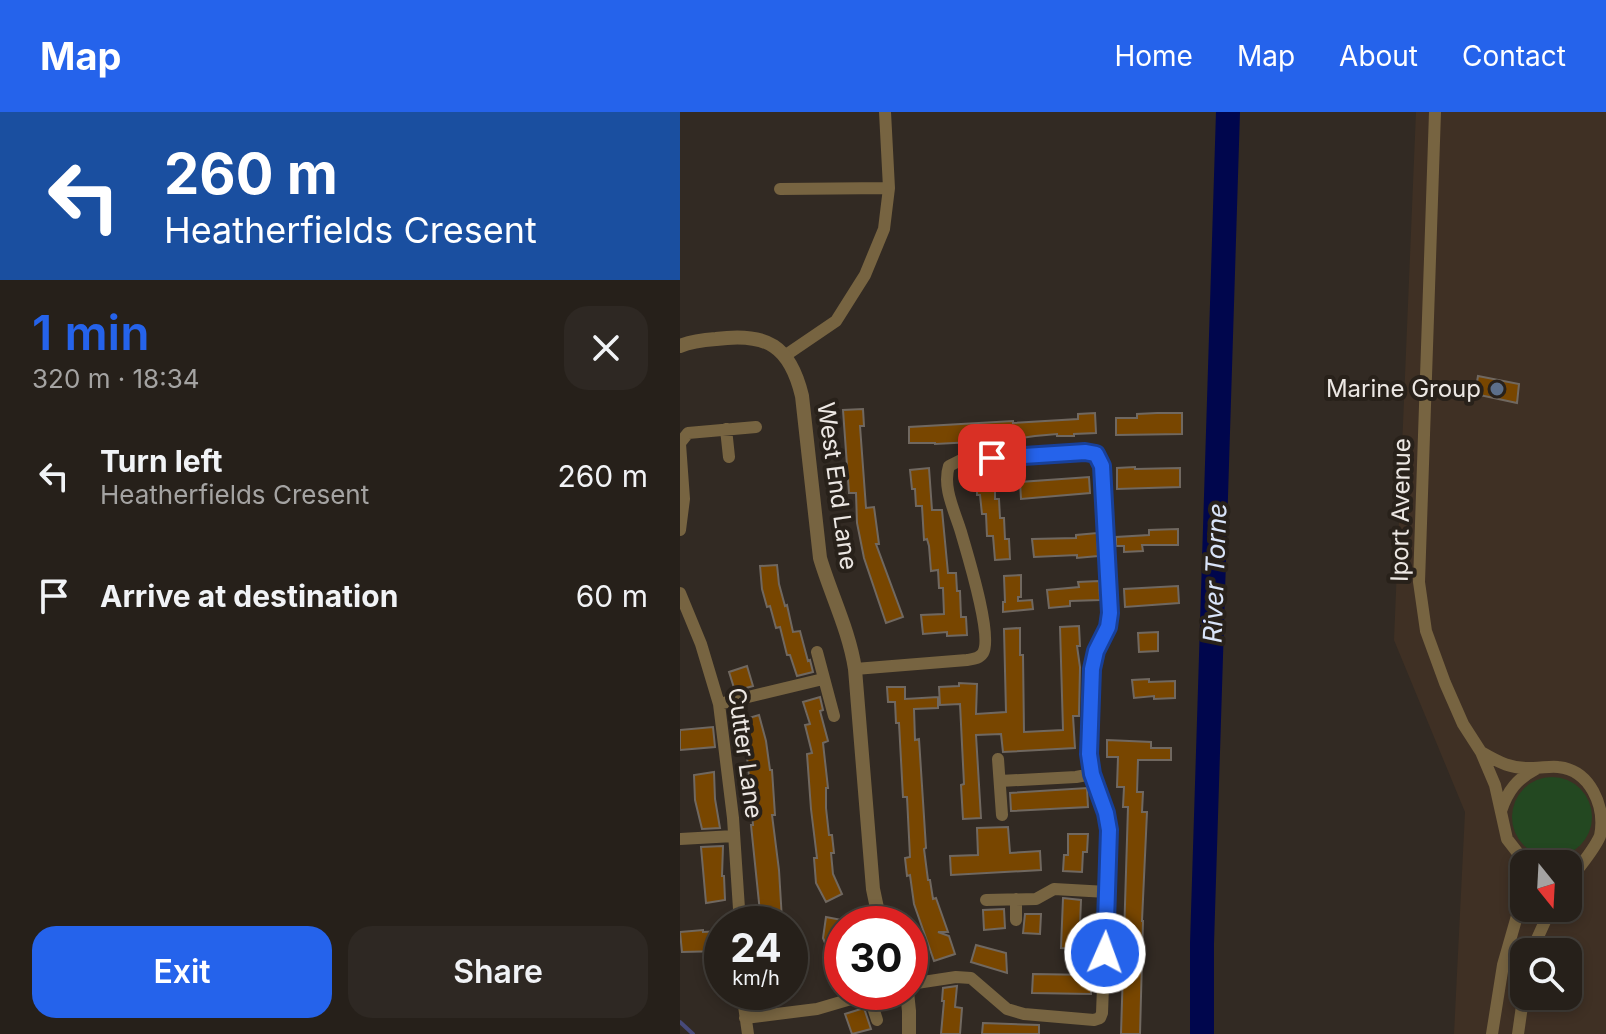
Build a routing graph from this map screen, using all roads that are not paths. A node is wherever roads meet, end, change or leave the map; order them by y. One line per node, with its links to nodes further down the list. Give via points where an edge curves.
1 (885, 112): 3 (street)
2 (1435, 112): 18 (street, Iport Avenue, via 1419,582 1426,631 1463,724)
3 (889, 188): 4 (street); 6 (street, via 884,229 865,275 836,321)
4 (780, 189)
5 (680, 346): 6 (street, via 754,337)
6 (786, 355): 14 (street, West End Lane, via 802,396 820,558)
7 (756, 427): 8 (street)
8 (726, 429): 9 (street, via 688,433); 10 (street)
9 (680, 444): 11 (street)
10 (729, 457)
11 (680, 530)
12 (680, 593): 16 (street, Cutter Lane)
13 (817, 652): 15 (street)
14 (855, 669): 21 (street, via 982,655 982,614 951,498 949,466 961,460 1096,454 1102,466 1110,613 1092,669); 38 (street, West End Lane)
15 (823, 679): 16 (street); 17 (street)
16 (719, 704): 28 (street, Cutter Lane)
17 (834, 716)
18 (1481, 752): 20 (street, via 1514,768); 25 (street, Iport Avenue)
19 (998, 759): 22 (street)
20 (1536, 769): 23 (street, via 1556,766); 25 (street, via 1512,786)
21 (1092, 774): 22 (street); 34 (street, via 1109,830)
22 (1000, 781): 26 (street)
23 (1588, 781): 24 (street); 27 (street, via 1599,796)
24 (1606, 788)
25 (1501, 811): 30 (street, Iport Avenue, via 1507,839)
26 (1002, 815)
27 (1604, 824): 31 (street)
28 (734, 836): 29 (street); 37 (street, Cutter Lane)
29 (680, 839)
30 (1516, 850)
31 (1589, 853): 32 (street); 33 (street)
32 (1582, 858)
33 (1582, 863)
34 (1107, 892): 35 (street, via 1054,889 1036,899); 41 (street, via 1099,1019 1007,1009 971,978)
35 (1016, 899): 36 (street); 39 (street)
36 (986, 900)
37 (739, 906)
38 (877, 906)
39 (1016, 920)
40 (1514, 922): 51 (street, Iport Avenue)
41 (928, 981)
42 (824, 1007): 47 (street)
43 (744, 1010): 47 (street)
44 (874, 1010): 48 (street)
45 (909, 1010): 50 (street)
46 (1521, 1010): 52 (street)
47 (745, 1018): 49 (street)
48 (877, 1020)
49 (748, 1034)
50 (909, 1034)
51 (1492, 1034)
52 (1518, 1034)

